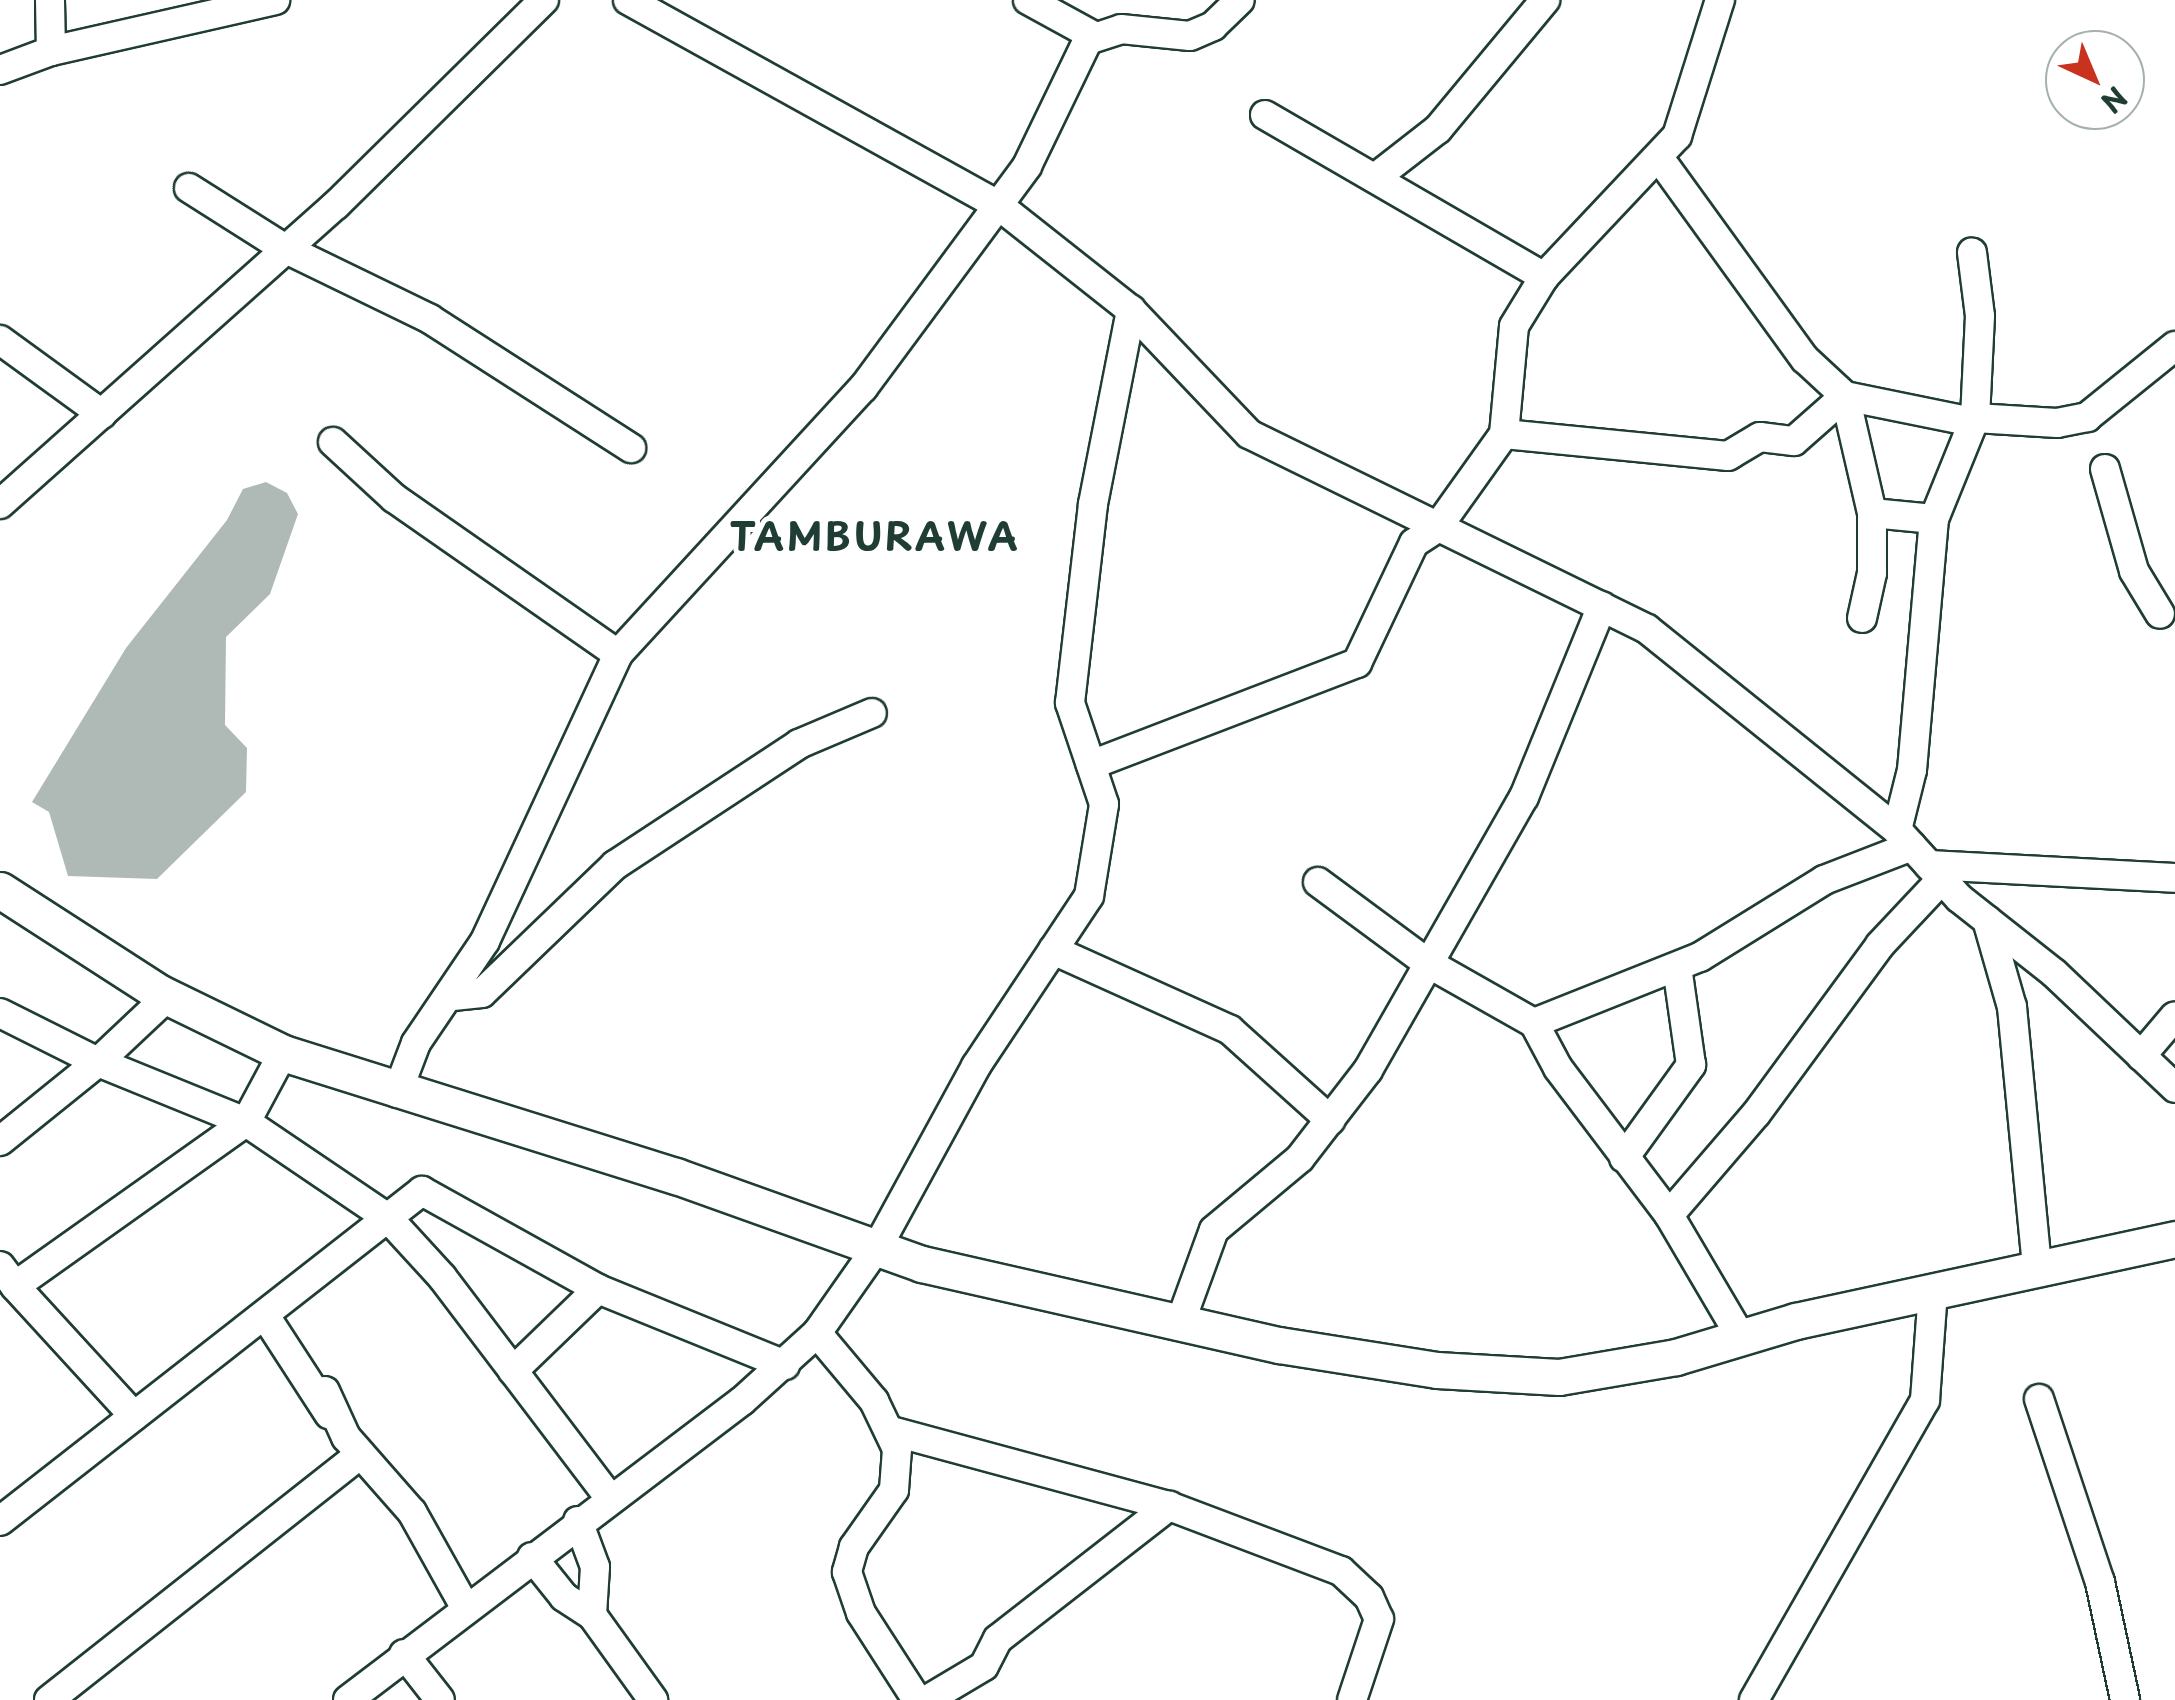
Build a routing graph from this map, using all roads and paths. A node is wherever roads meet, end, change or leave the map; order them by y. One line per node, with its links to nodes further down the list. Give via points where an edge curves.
1 (50, 0): 10 (street)
2 (275, 0): 10 (street)
3 (544, 0): 17 (street)
4 (628, 0): 16 (street)
5 (1240, 0): 9 (street, via 1213,26 1190,36 1121,29)
6 (1545, 0): 14 (street, via 1438,129)
7 (1720, 0): 13 (street, via 1677,136)
8 (1036, 2): 9 (street)
9 (1092, 35): 16 (street, via 1045,117 1027,166)
10 (51, 51): 11 (street)
11 (0, 70)
12 (1265, 115): 14 (street)
13 (1660, 159): 19 (street); 23 (street, via 1804,359)
14 (1376, 178): 19 (street)
15 (189, 188): 17 (street)
16 (998, 204): 20 (street); 37 (street, via 863,388)
17 (284, 248): 24 (street); 28 (street, via 430,319)
18 (1972, 253): 25 (street, via 1980,316)
19 (1544, 277): 26 (street, via 1514,326)
20 (1130, 310): 33 (street, via 1249,434); 39 (street, via 1093,504 1070,702)
21 (0, 340): 24 (street)
22 (2175, 346): 25 (street, via 2086,417 2057,424)
23 (1845, 396): 25 (street); 26 (street, via 1794,441 1760,436 1728,456); 31 (street)
24 (102, 414): 30 (street)
25 (1974, 420): 32 (street)
26 (1504, 434): 33 (street)
27 (333, 442): 37 (street, via 394,498)
28 (631, 448)
29 (2105, 469): 35 (street, via 2134,571)
30 (2, 500)
31 (1872, 512): 32 (street); 36 (street, via 1872,574)
32 (1934, 519): 40 (street, via 1912,770)
33 (1438, 528): 34 (street); 39 (street, via 1414,543 1357,662)
34 (1602, 606): 40 (street, via 1694,663); 46 (street, via 1524,797)
35 (2160, 614)
36 (1862, 618)
37 (618, 654): 49 (street)
38 (872, 713): 49 (street, via 799,744 615,866 482,993)
39 (1091, 765): 45 (street, via 1104,804 1089,896)
40 (1920, 856): 41 (street); 44 (street); 47 (street, via 1824,880); 62 (street, via 1880,945 1756,1114)
41 (2175, 878)
42 (1318, 882): 46 (street)
43 (0, 890): 48 (main road)
44 (1987, 920): 54 (street); 66 (street, via 2012,1007)
45 (1053, 950): 58 (street, via 1230,1030); 65 (street, via 976,1066)
46 (1426, 962): 52 (street); 58 (street, via 1368,1070)
47 (1678, 967): 52 (street); 61 (street, via 1692,1066)
48 (167, 996): 53 (main road); 55 (street)
49 (453, 996): 57 (street, via 416,1043)
50 (0, 1013): 55 (street)
51 (2175, 1016): 54 (street)
52 (1534, 1024): 61 (street)
53 (283, 1053): 57 (main road); 59 (street)
54 (2140, 1056): 56 (street)
55 (98, 1062): 59 (street); 60 (street)
56 (2175, 1088)
57 (397, 1093): 65 (main road, via 676,1176)
58 (1330, 1120): 71 (street, via 1290,1168 1214,1230)
59 (246, 1122): 63 (street); 67 (street)
60 (0, 1141)
61 (1624, 1158): 62 (street)
62 (1669, 1216): 73 (street)
63 (388, 1218): 68 (street, via 422,1191); 70 (street); 75 (street)
64 (2175, 1240): 66 (main road)
65 (878, 1246): 71 (main road, via 922,1264); 72 (street)
66 (2037, 1268): 69 (main road)
67 (8, 1276): 78 (street)
68 (598, 1289): 74 (street); 75 (street)
69 (1932, 1292): 73 (main road); 96 (street, via 1925,1400)
70 (266, 1317): 78 (street); 80 (street)
71 (1180, 1326): 73 (main road, via 1516,1377 1620,1369)
72 (817, 1333): 74 (street); 79 (street)
73 (1742, 1339)
74 (785, 1365): 81 (street)
75 (513, 1371): 81 (street)
76 (325, 1392): 80 (street)
77 (2039, 1398): 97 (street, via 2100,1582)
78 (134, 1416): 83 (street)
79 (891, 1431): 82 (street); 93 (street, via 897,1448 894,1490 854,1547 847,1572 861,1613)
80 (359, 1456): 86 (street, via 412,1512); 89 (street)
81 (609, 1498): 84 (street)
82 (1169, 1506): 94 (street, via 998,1639 984,1666); 95 (street, via 1341,1571 1368,1597 1378,1619)
83 (0, 1521)
84 (578, 1521): 85 (street); 87 (street, via 595,1567)
85 (532, 1557): 86 (street); 87 (street, via 564,1596)
86 (464, 1607): 88 (street)
87 (592, 1615): 92 (street)
88 (404, 1654): 90 (street); 91 (street)
89 (49, 1700)
90 (348, 1700)
91 (440, 1700)
92 (654, 1700)
93 (917, 1700)
94 (927, 1700)
95 (1352, 1700)
96 (1754, 1700)
97 (2125, 1700)

